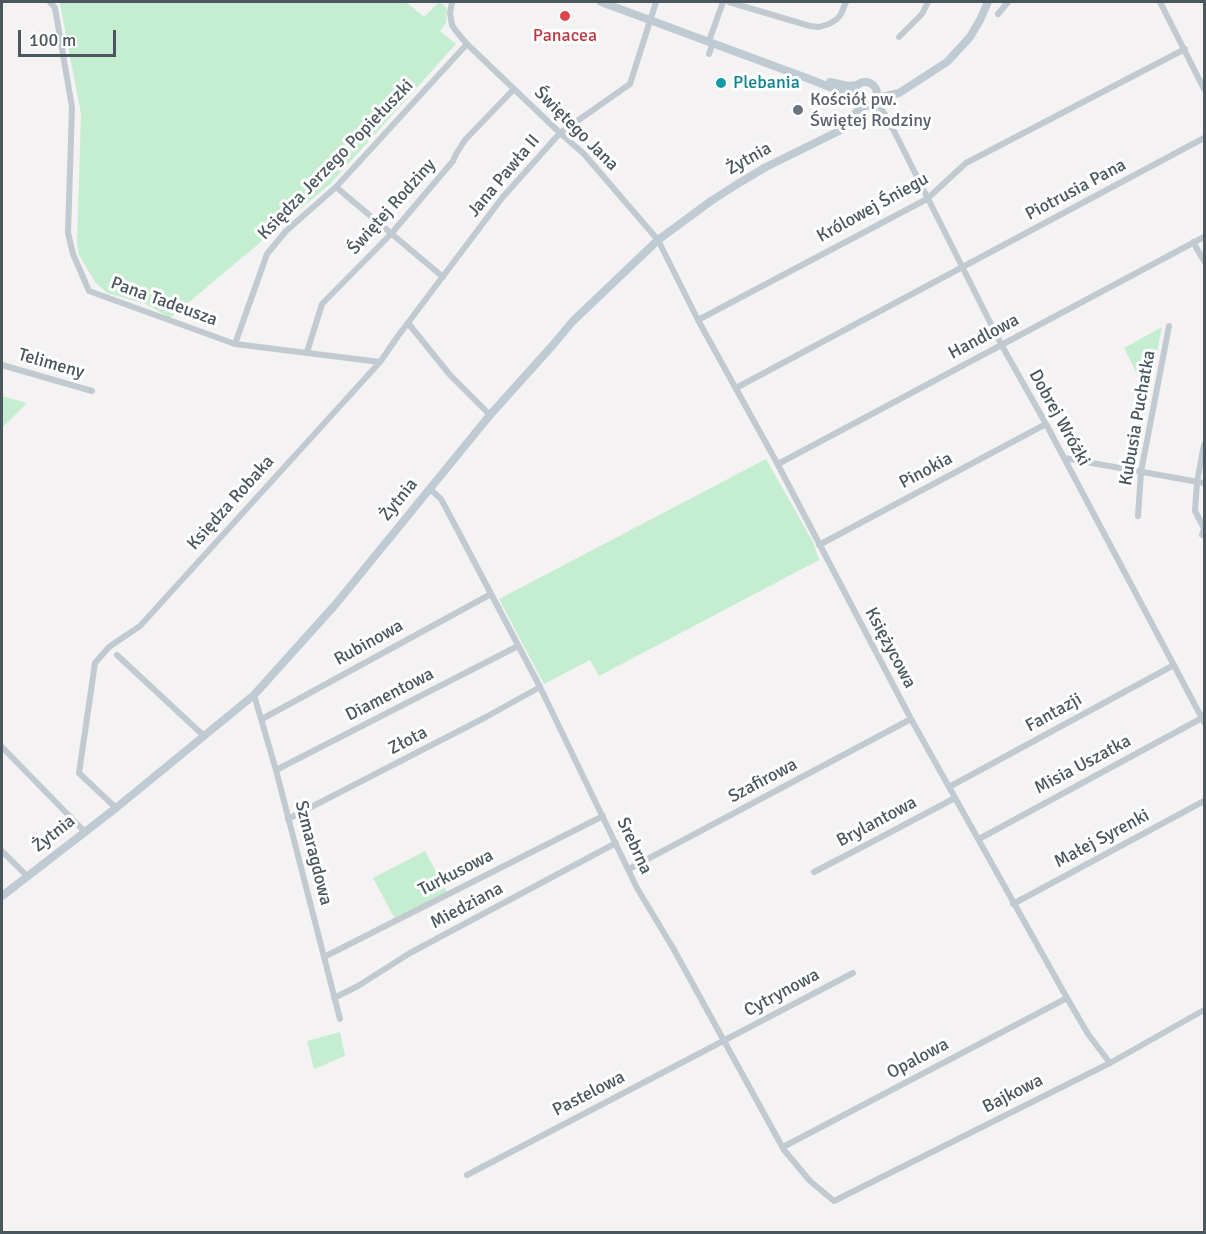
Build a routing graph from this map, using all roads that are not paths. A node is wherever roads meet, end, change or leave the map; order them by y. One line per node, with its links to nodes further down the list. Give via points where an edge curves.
1 (50, 2): 42 (street, Pana Tadeusza, via 55,8 72,107 68,233 72,254 88,291)
2 (452, 2): 16 (street, Świętego Jana, via 452,26)
3 (602, 2): 13 (street)
4 (656, 2): 13 (street, Jana Pawła II)
5 (723, 2): 15 (street)
6 (729, 2): 7 (street, via 819,27 837,19)
7 (846, 2)
8 (928, 2): 14 (street, via 922,14)
9 (988, 2): 20 (street, via 962,47)
10 (1008, 2): 12 (street)
11 (1160, 2): 17 (street)
12 (998, 14)
13 (651, 20): 15 (street); 27 (street, Jana Pawła II, via 630,84)
14 (898, 37)
15 (711, 42): 18 (street); 19 (street)
16 (467, 44): 23 (street, Świętego Jana); 30 (street, Księdza Jerzego Popiełuszki)
17 (1185, 49): 24 (street); 31 (street, Królowej Śniegu, via 966,163)
18 (709, 54)
19 (812, 80): 21 (street); 25 (street)
20 (918, 81): 22 (street, via 887,90); 26 (street)
21 (857, 85): 22 (street, via 867,81); 25 (street)
22 (876, 88): 26 (street)
23 (514, 89): 27 (street, Świętego Jana); 32 (street, Świętej Rodziny, via 465,140 453,161)
24 (1204, 89)
25 (854, 98): 26 (street); 28 (street, Żytnia)
26 (871, 103): 28 (street, Żytnia); 31 (street, Dobrej Wróżki, via 886,116)
27 (560, 133): 34 (street, Świętego Jana, via 584,154); 38 (street, Jana Pawła II, via 502,198)
28 (828, 136): 34 (street, Żytnia, via 739,183)
29 (1204, 138): 37 (street, Piotrusia Pana)
30 (336, 187): 32 (street); 42 (street, Księdza Jerzego Popiełuszki, via 286,231 267,254)
31 (927, 199): 37 (street, Dobrej Wróżki); 39 (street, Królowej Śniegu)
32 (391, 234): 38 (street); 44 (street, Świętej Rodziny, via 322,304)
33 (1204, 237): 35 (street, Handlowa)
34 (658, 240): 39 (street, Księżycowa); 49 (street, Żytnia, via 573,321)
35 (1193, 242): 36 (street); 43 (street, Handlowa)
36 (1204, 261)
37 (961, 267): 43 (street, Dobrej Wróżki); 47 (street, Piotrusia Pana)
38 (443, 277): 40 (street, Jana Pawła II)
39 (698, 320): 47 (street, Księżycowa)
40 (408, 323): 45 (street, Jana Pawła II); 49 (street)
41 (1169, 326): 54 (street, Kubusia Puchatka)
42 (235, 344): 44 (street, Pana Tadeusza)
43 (1001, 344): 50 (street, Dobrej Wróżki); 53 (street, Handlowa)
44 (307, 352): 45 (street, Pana Tadeusza)
45 (380, 362): 75 (street, Księdza Robaka, via 140,626 109,647 95,663 79,772)
46 (2, 365): 48 (street, Telimeny)
47 (736, 388): 53 (street, Księżycowa)
48 (92, 391)
49 (490, 416): 56 (street, Żytnia)
50 (1046, 424): 52 (street, Dobrej Wróżki); 59 (street, Pinokia)
51 (1204, 445): 55 (street)
52 (1064, 458): 54 (street); 63 (street, Dobrej Wróżki)
53 (777, 464): 59 (street, Księżycowa)
54 (1141, 472): 55 (street); 57 (street, Kubusia Puchatka)
55 (1201, 482): 58 (street, via 1195,511 1204,528)
56 (430, 489): 60 (street, Srebrna, via 441,499); 65 (street, Żytnia, via 335,605)
57 (1138, 516)
58 (1202, 535)
59 (819, 545): 67 (street, Księżycowa)
60 (491, 594): 61 (street, Srebrna); 66 (street, Rubinowa)
61 (518, 646): 64 (street, Srebrna); 71 (street, Diamentowa)
62 (117, 655): 69 (street)
63 (1174, 665): 68 (street, Dobrej Wróżki); 72 (street, Fantazji)
64 (540, 687): 76 (street, Srebrna); 77 (street, Złota)
65 (254, 695): 66 (street, Szmaragdowa); 69 (street, Żytnia)
66 (262, 719): 71 (street, Szmaragdowa)
67 (911, 719): 72 (street, Księżycowa); 82 (street, Szafirowa)
68 (1204, 720): 79 (street, Misia Uszatka)
69 (204, 736): 75 (street, Żytnia)
70 (2, 747): 78 (street)
71 (276, 770): 77 (street, Szmaragdowa)
72 (949, 787): 73 (street, Księżycowa)
73 (955, 798): 79 (street, Księżycowa); 83 (street, Brylantowa)
74 (1204, 801): 86 (street, Małej Syrenki)
75 (116, 808): 78 (street, Żytnia)
76 (603, 816): 80 (street, Srebrna); 87 (street, Turkusowa)
77 (288, 819): 87 (street, Szmaragdowa)
78 (85, 832): 84 (street, Żytnia)
79 (979, 839): 86 (street, Księżycowa)
80 (616, 843): 82 (street, Srebrna); 89 (street, Miedziana)
81 (2, 851): 84 (street)
82 (629, 869): 93 (street, Srebrna)
83 (814, 872)
84 (27, 876): 85 (street, Żytnia)
85 (2, 896)
86 (1013, 904): 90 (street, Księżycowa)
87 (324, 957): 89 (street, Szmaragdowa)
88 (854, 973): 93 (street, Cytrynowa)
89 (334, 998): 92 (street, Szmaragdowa)
90 (1067, 998): 94 (street, Księżycowa); 95 (street, Opalowa)
91 (1204, 1010): 94 (street, Bajkowa)
92 (340, 1019)
93 (725, 1041): 95 (street, Srebrna); 96 (street, Pastelowa)
94 (1110, 1063): 97 (street, Bajkowa)
95 (783, 1147): 97 (street, Srebrna, via 810,1181)
96 (467, 1174)
97 (834, 1201)

